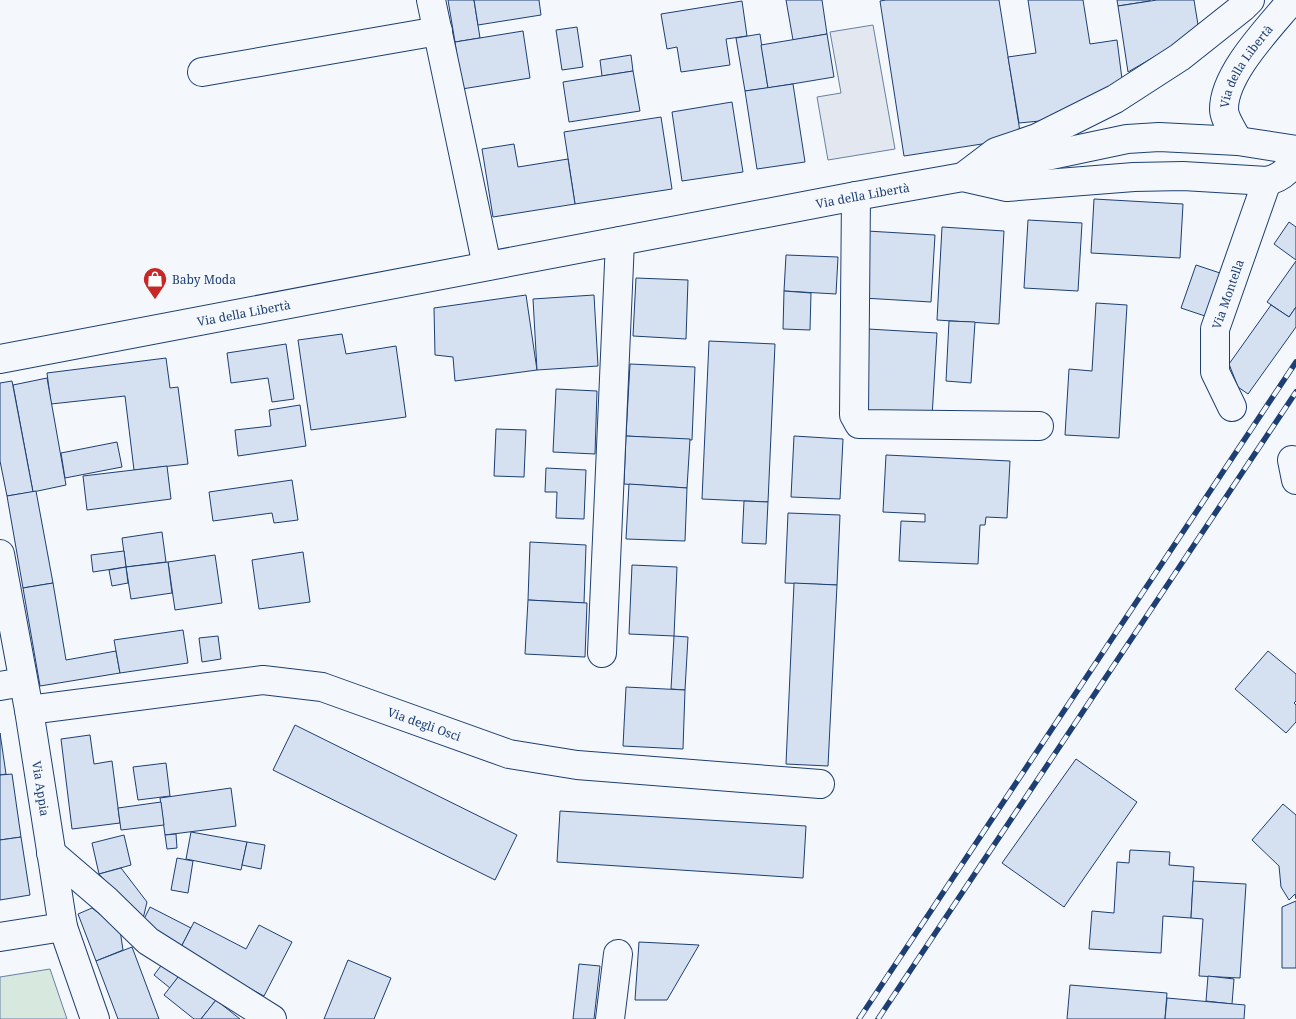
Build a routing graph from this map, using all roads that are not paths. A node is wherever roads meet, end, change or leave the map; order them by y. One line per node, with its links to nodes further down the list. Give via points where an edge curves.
1 (431, 0): 4 (street)
2 (1250, 0): 9 (street, via 1180,57 1115,99 1037,138 996,152)
3 (1292, 0): 6 (street, Via della Libertà, via 1250,50 1226,94 1224,111)
4 (438, 31): 5 (street); 13 (street)
5 (202, 72)
6 (1238, 141): 7 (street, Via della Libertà); 9 (street, Via della Libertà, via 1159,137 1127,139)
7 (1296, 150)
8 (1296, 155): 10 (street, via 1293,164 1278,178)
9 (963, 177): 10 (street, via 1007,187 1134,177); 11 (street, Via della Libertà)
10 (1267, 181): 15 (street, Via Montella, via 1215,330 1215,372)
11 (856, 196): 12 (street, Via della Libertà); 16 (street, via 854,415 859,424)
12 (620, 241): 13 (street, Via della Libertà); 18 (street)
13 (488, 266): 14 (street, Via della Libertà)
14 (0, 359)
15 (1232, 408)
16 (1040, 426)
17 (0, 554): 19 (street, Via Appia)
18 (602, 654)
19 (12, 684): 20 (street, Via Appia)
20 (29, 710): 21 (street, Via degli Osci, via 263,680 322,686 509,754 577,765); 22 (street, Via Appia)
21 (820, 784)
22 (51, 852): 23 (street, Via Appia); 27 (street, via 148,941)
23 (62, 928): 24 (street); 26 (street, Via Appia)
24 (0, 937)
25 (618, 954): 28 (street)
26 (95, 1019)
27 (272, 1019)
28 (610, 1019)

